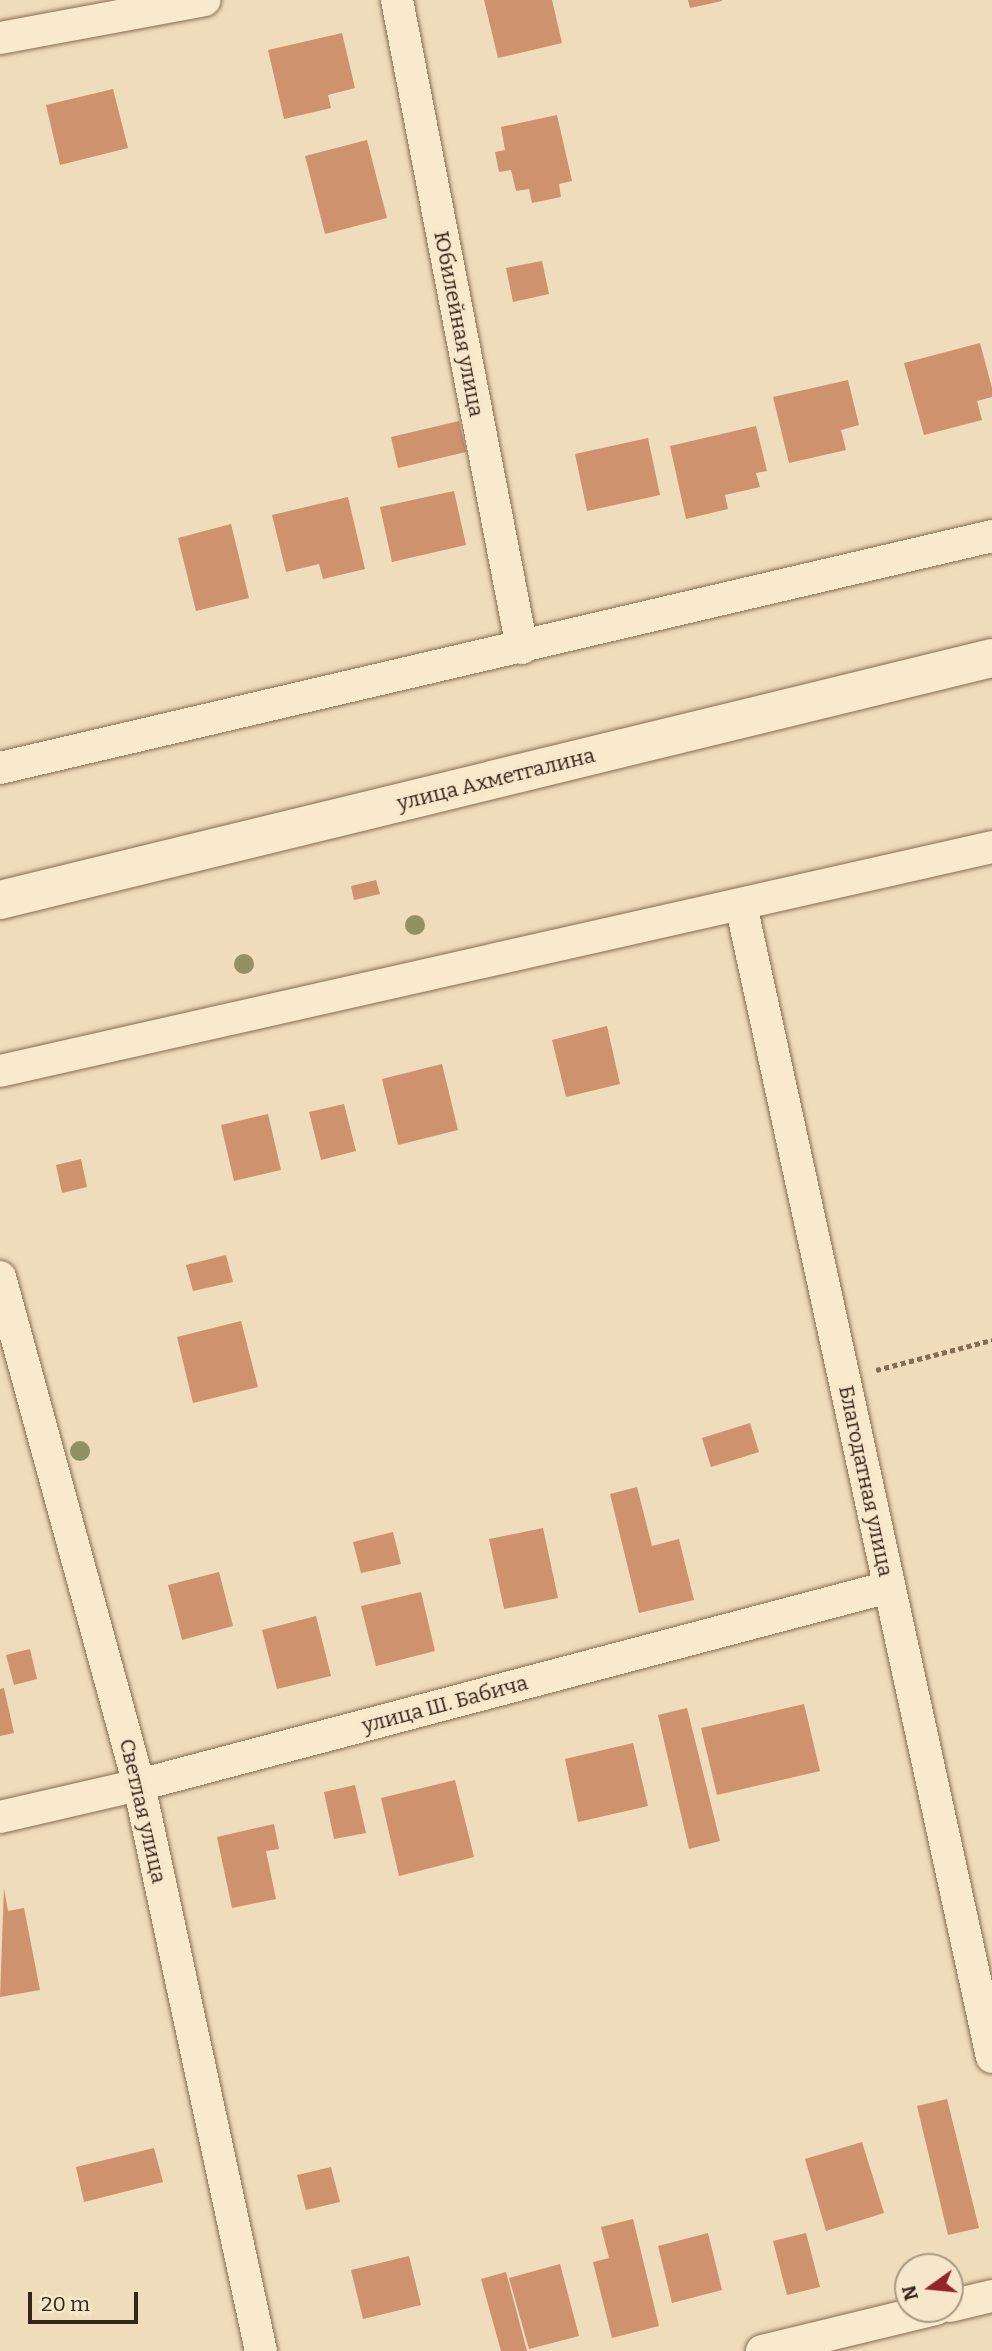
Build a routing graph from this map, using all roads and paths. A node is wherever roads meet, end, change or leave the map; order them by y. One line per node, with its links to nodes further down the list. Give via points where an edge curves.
1 (205, 0): 3 (street)
2 (397, 0): 5 (street, Юбилейная улица)
3 (0, 38)
4 (992, 536): 5 (street)
5 (522, 648): 7 (street)
6 (992, 658): 9 (main road, улица Ахметгалина)
7 (0, 768)
8 (992, 847): 10 (street)
9 (0, 900)
10 (741, 905): 11 (street); 14 (street, Благодатная улица)
11 (0, 1072)
12 (0, 1277): 16 (street, Светлая улица)
13 (992, 1340): 14 (path)
14 (844, 1378): 15 (street, Благодатная улица)
15 (889, 1587): 16 (street, улица Ш. Бабича); 18 (street, Благодатная улица)
16 (139, 1785): 17 (street, улица Ш. Бабича); 22 (street, Светлая улица)
17 (0, 1817)
18 (992, 2057)
19 (992, 2296): 20 (street)
20 (964, 2303)
21 (894, 2319): 23 (street)
22 (261, 2351)
23 (762, 2351)

